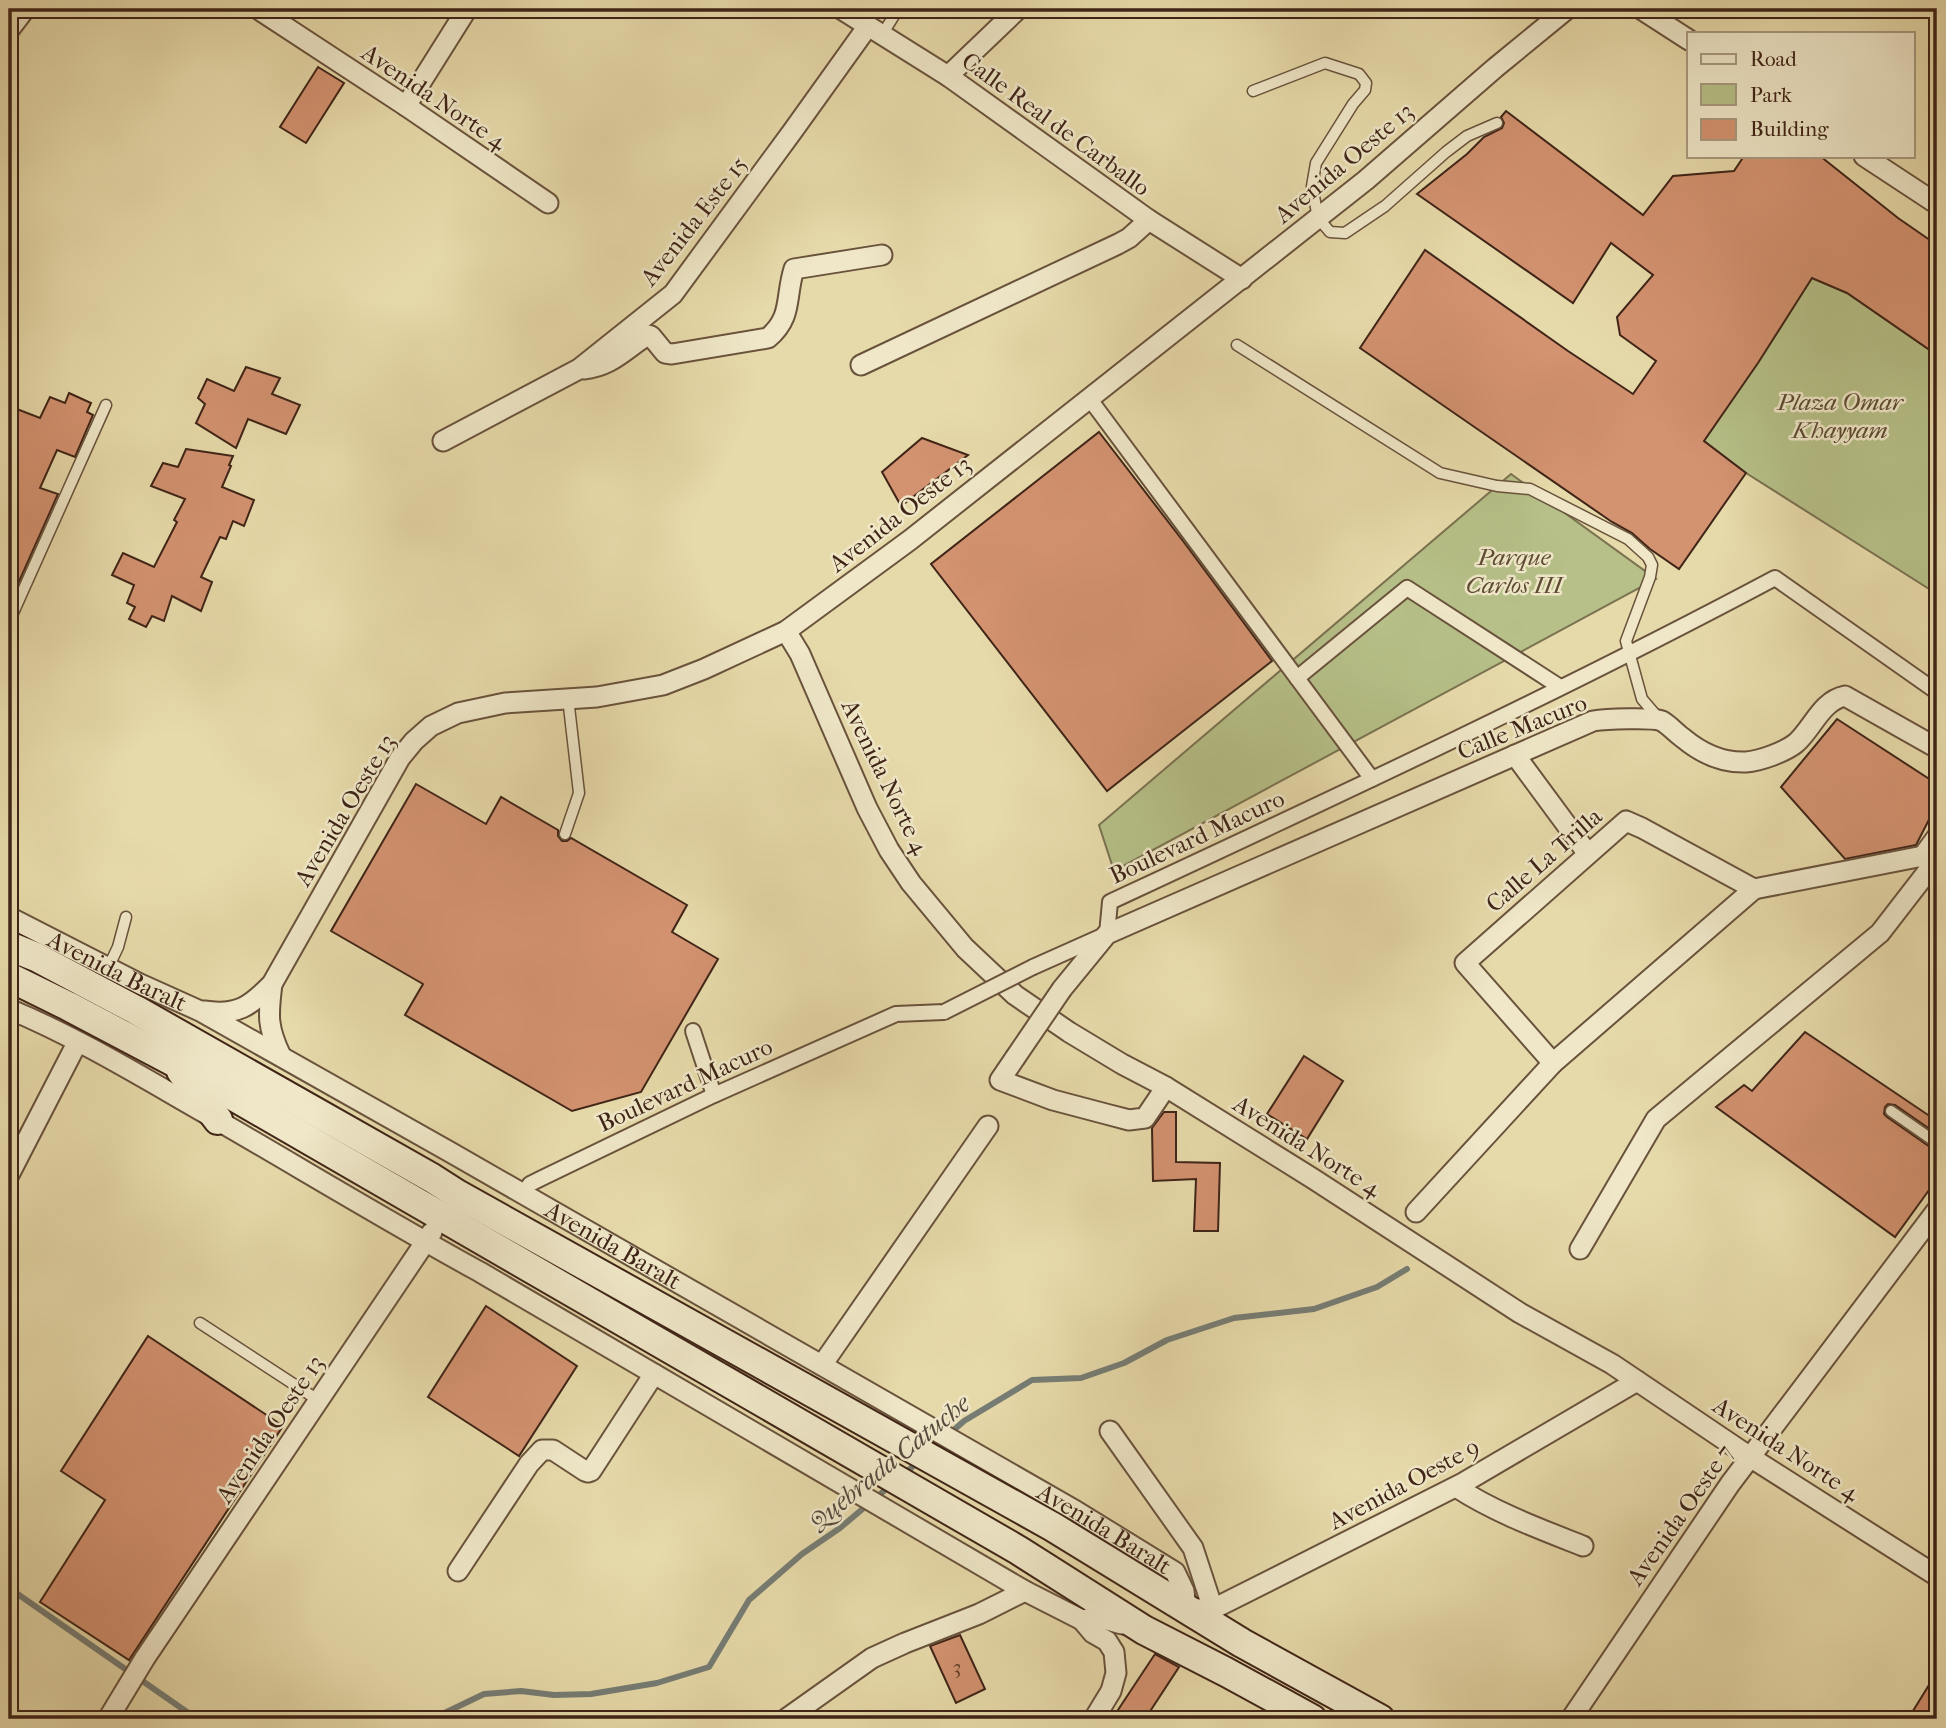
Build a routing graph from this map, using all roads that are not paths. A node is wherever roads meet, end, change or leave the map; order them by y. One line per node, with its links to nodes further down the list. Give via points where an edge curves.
1 (25, 9): 9 (street)
2 (258, 9): 14 (street, Avenida Norte 4)
3 (467, 9): 14 (street)
4 (841, 9): 10 (street, Calle Real de Carballo)
5 (898, 9): 10 (lane)
6 (1018, 9): 12 (street)
7 (1567, 9): 19 (street, Avenida Oeste 13)
8 (1641, 9): 11 (street)
9 (9, 30)
10 (875, 30): 12 (street, Calle Real de Carballo); 25 (street, Avenida Este 15, via 792,132 673,294)
11 (1687, 39)
12 (948, 76): 20 (street, Calle Real de Carballo)
13 (1252, 90): 19 (lane, via 1325,63 1359,74 1367,82 1316,163 1312,186)
14 (406, 106): 17 (street, Avenida Norte 4)
15 (1497, 123): 19 (lane, via 1467,136 1385,206 1345,233 1327,230)
16 (1867, 158): 18 (street)
17 (548, 203)
18 (1937, 204)
19 (1318, 218): 22 (street, Avenida Oeste 13)
20 (1149, 220): 22 (street, Calle Real de Carballo); 24 (street, via 1118,244)
21 (882, 255): 25 (street, via 794,269 780,328 768,338 673,354 665,353 648,335 608,363)
22 (1242, 279): 26 (street, Avenida Oeste 13)
23 (1237, 345): 31 (lane, via 1440,473 1530,489 1628,539 1652,565 1626,641)
24 (861, 365)
25 (579, 369): 28 (street, Avenida Este 15)
26 (1088, 398): 30 (street, Avenida Oeste 13, via 910,540); 32 (street)
27 (106, 405): 29 (lane)
28 (443, 441)
29 (9, 622)
30 (786, 631): 35 (street, Avenida Oeste 13, via 663,685); 59 (street, Avenida Norte 4, via 889,850 934,911 965,948 1028,1005)
31 (1630, 653): 33 (street, Boulevard Macuro); 34 (street, Boulevard Macuro, via 1775,578); 36 (lane, via 1642,699)
32 (1297, 678): 33 (street, via 1408,588); 39 (street)
33 (1560, 687): 39 (street, Boulevard Macuro)
34 (1937, 692)
35 (568, 698): 40 (lane, via 579,793); 51 (street, Avenida Oeste 13, via 468,709 431,726 414,741 400,758)
36 (1660, 720): 37 (street, via 1693,746 1728,762 1750,762 1795,743 1827,705 1845,696); 38 (street, Calle Macuro, via 1593,720)
37 (1937, 748)
38 (1515, 755): 42 (street); 47 (street, Calle Macuro)
39 (1372, 779): 47 (street, Boulevard Macuro, via 1110,902)
40 (565, 834)
41 (1937, 837): 43 (street)
42 (1588, 854): 44 (street, Calle La Trilla, via 1626,821); 58 (street, Calle La Trilla, via 1465,963)
43 (1930, 866): 44 (street); 72 (street, via 1880,933 1656,1119)
44 (1754, 889): 58 (street)
45 (9, 917): 49 (street, Avenida Baralt)
46 (126, 917): 49 (lane)
47 (1107, 934): 59 (street, bridge, via 1062,989 1000,1080 1129,1120 1145,1118); 60 (street, Boulevard Macuro, bridge, via 944,1012 896,1014)
48 (9, 946): 68 (main road, Avenida Baralt, via 158,1022 432,1178)
49 (108, 968): 53 (street, Avenida Baralt)
50 (9, 977): 57 (main road, Avenida Baralt)
51 (272, 984): 53 (street, Avenida Oeste 13, via 240,1010 221,1014); 56 (street, Avenida Oeste 13, via 270,1030)
52 (9, 1009): 55 (street, Avenida Baralt)
53 (200, 1011): 56 (street, Avenida Baralt)
54 (693, 1031): 60 (street)
55 (77, 1042): 62 (street, Avenida Baralt); 66 (street)
56 (281, 1056): 65 (street, Avenida Baralt)
57 (176, 1063): 62 (main road); 68 (main road, Avenida Baralt)
58 (1553, 1063): 70 (street)
59 (1166, 1087): 76 (street, Avenida Norte 4, via 1520,1313)
60 (714, 1095): 67 (street, Boulevard Macuro, via 530,1184)
61 (1891, 1111): 64 (lane)
62 (218, 1120): 71 (street, Avenida Baralt)
63 (988, 1126): 74 (street)
64 (1937, 1143)
65 (473, 1166): 67 (street, Avenida Baralt); 68 (street, Avenida Oeste 13)
66 (9, 1175)
67 (523, 1194): 74 (street, Avenida Baralt)
68 (450, 1206): 71 (street, Avenida Oeste 13); 81 (main road, Avenida Baralt); 88 (main road, Avenida Baralt)
69 (1937, 1210): 79 (street, Avenida Oeste 7)
70 (1416, 1212)
71 (425, 1241): 75 (street, Avenida Baralt); 77 (street, Avenida Oeste 13)
72 (1580, 1249)
73 (200, 1323): 77 (lane)
74 (822, 1364): 81 (street, Avenida Baralt)
75 (654, 1374): 83 (street, via 592,1471 553,1450 542,1450); 85 (street, Avenida Baralt)
76 (1637, 1381): 79 (street, Avenida Norte 4); 80 (street, Avenida Oeste 9)
77 (318, 1400): 89 (street, Avenida Oeste 13)
78 (1111, 1431): 86 (street, via 1194,1548)
79 (1750, 1457): 84 (street, Avenida Norte 4); 94 (street, Avenida Oeste 7)
80 (1456, 1487): 82 (street); 86 (street, Avenida Oeste 9)
81 (1065, 1519): 86 (main road, Avenida Baralt)
82 (1583, 1546)
83 (458, 1571)
84 (1937, 1576)
85 (1025, 1591): 87 (street, Avenida Baralt); 90 (street, via 872,1658)
86 (1200, 1609): 93 (main road, Avenida Baralt, via 1242,1643)
87 (1082, 1620): 88 (street, Avenida Baralt, via 1097,1617); 91 (street, via 1114,1652 1116,1673 1111,1691)
88 (1144, 1630): 92 (main road, Avenida Baralt)
89 (108, 1719)
90 (786, 1719)
91 (1094, 1719)
92 (1312, 1719)
93 (1380, 1719)
94 (1570, 1719)

